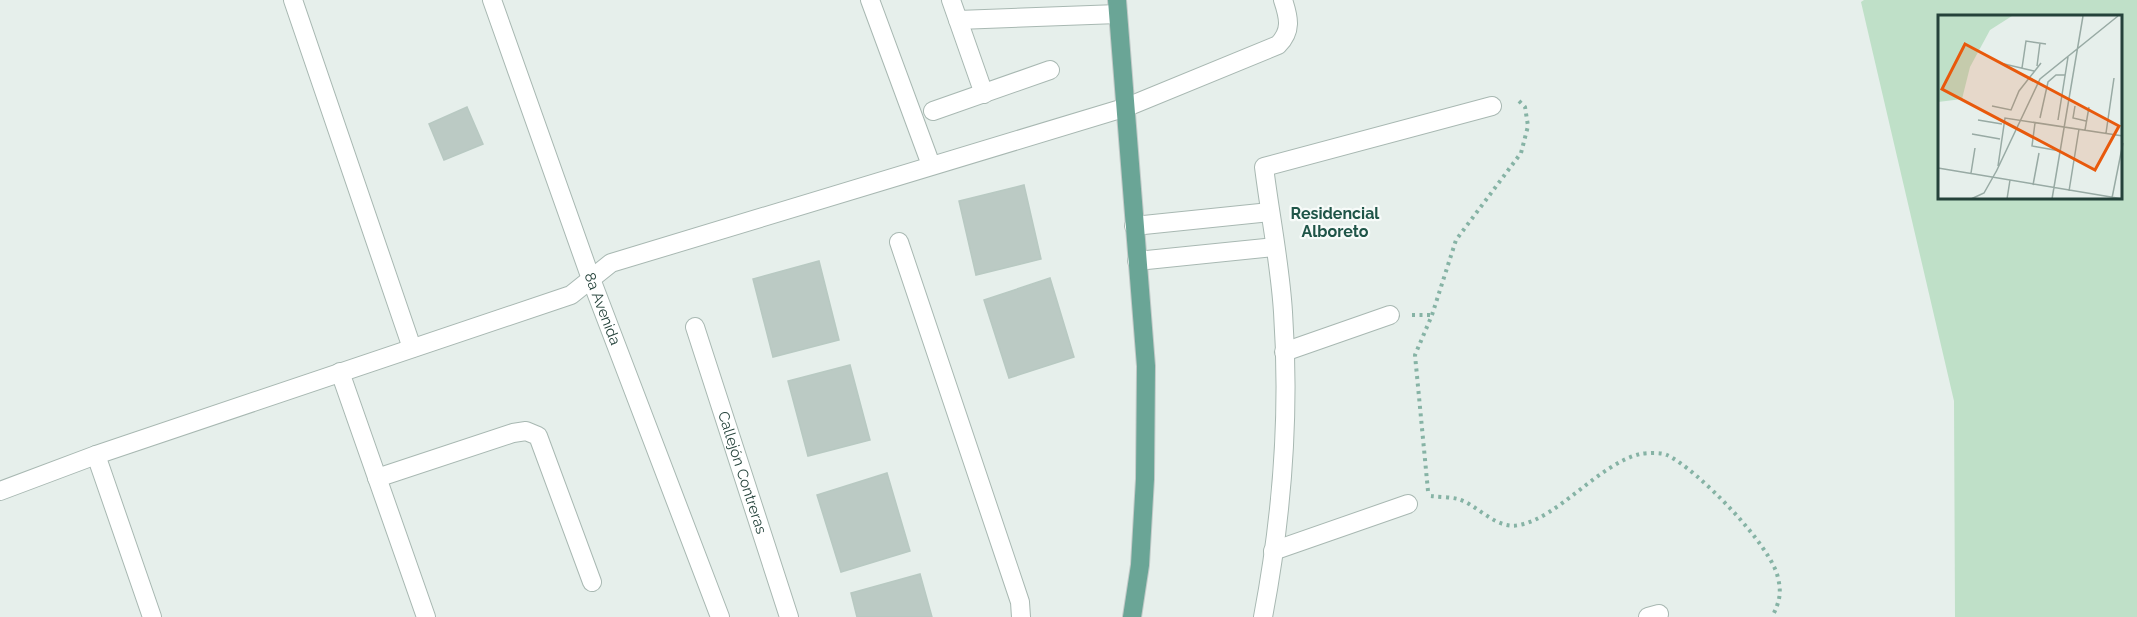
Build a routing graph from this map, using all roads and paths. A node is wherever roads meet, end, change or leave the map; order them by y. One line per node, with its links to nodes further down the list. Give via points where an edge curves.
1 (293, 0): 22 (street)
2 (492, 0): 19 (street, 8a Avenida)
3 (870, 0): 13 (street)
4 (951, 0): 7 (street)
5 (1283, 0): 11 (street, via 1289,24 1287,36 1278,45)
6 (1117, 7): 7 (street); 11 (main road)
7 (958, 20): 9 (street)
8 (1050, 70): 9 (street)
9 (984, 94): 12 (street)
10 (1492, 106): 14 (street, via 1264,167); 38 (path, via 1516,98 1526,107 1528,126 1521,153 1456,240 1415,355 1429,496 1459,499 1495,521 1517,526 1534,520 1614,466 1640,454 1665,453 1693,470 1756,538 1778,576 1781,601)
11 (1126, 107): 13 (street); 15 (main road)
12 (933, 111)
13 (932, 165): 19 (street, via 611,264)
14 (1270, 212): 15 (street); 17 (street)
15 (1134, 226): 18 (main road)
16 (899, 242): 35 (street, via 1020,602)
17 (1275, 247): 18 (street); 23 (street)
18 (1137, 261): 36 (main road, via 1146,366 1145,468 1140,565)
19 (591, 279): 22 (street, via 571,295); 33 (street, 8a Avenida)
20 (1390, 315): 23 (street)
21 (695, 327): 34 (street, Callejón Contreras)
22 (412, 348): 24 (street)
23 (1284, 352): 29 (street, via 1286,426)
24 (340, 372): 25 (street); 26 (street)
25 (96, 455): 27 (street); 31 (street)
26 (377, 478): 30 (street, via 513,433 526,431 538,436); 32 (street)
27 (0, 491)
28 (1408, 504): 29 (street)
29 (1274, 551): 37 (street)
30 (592, 582)
31 (152, 617)
32 (426, 617)
33 (720, 617)
34 (789, 617)
35 (1021, 617)
36 (1132, 617)
37 (1263, 617)
38 (1772, 617)

